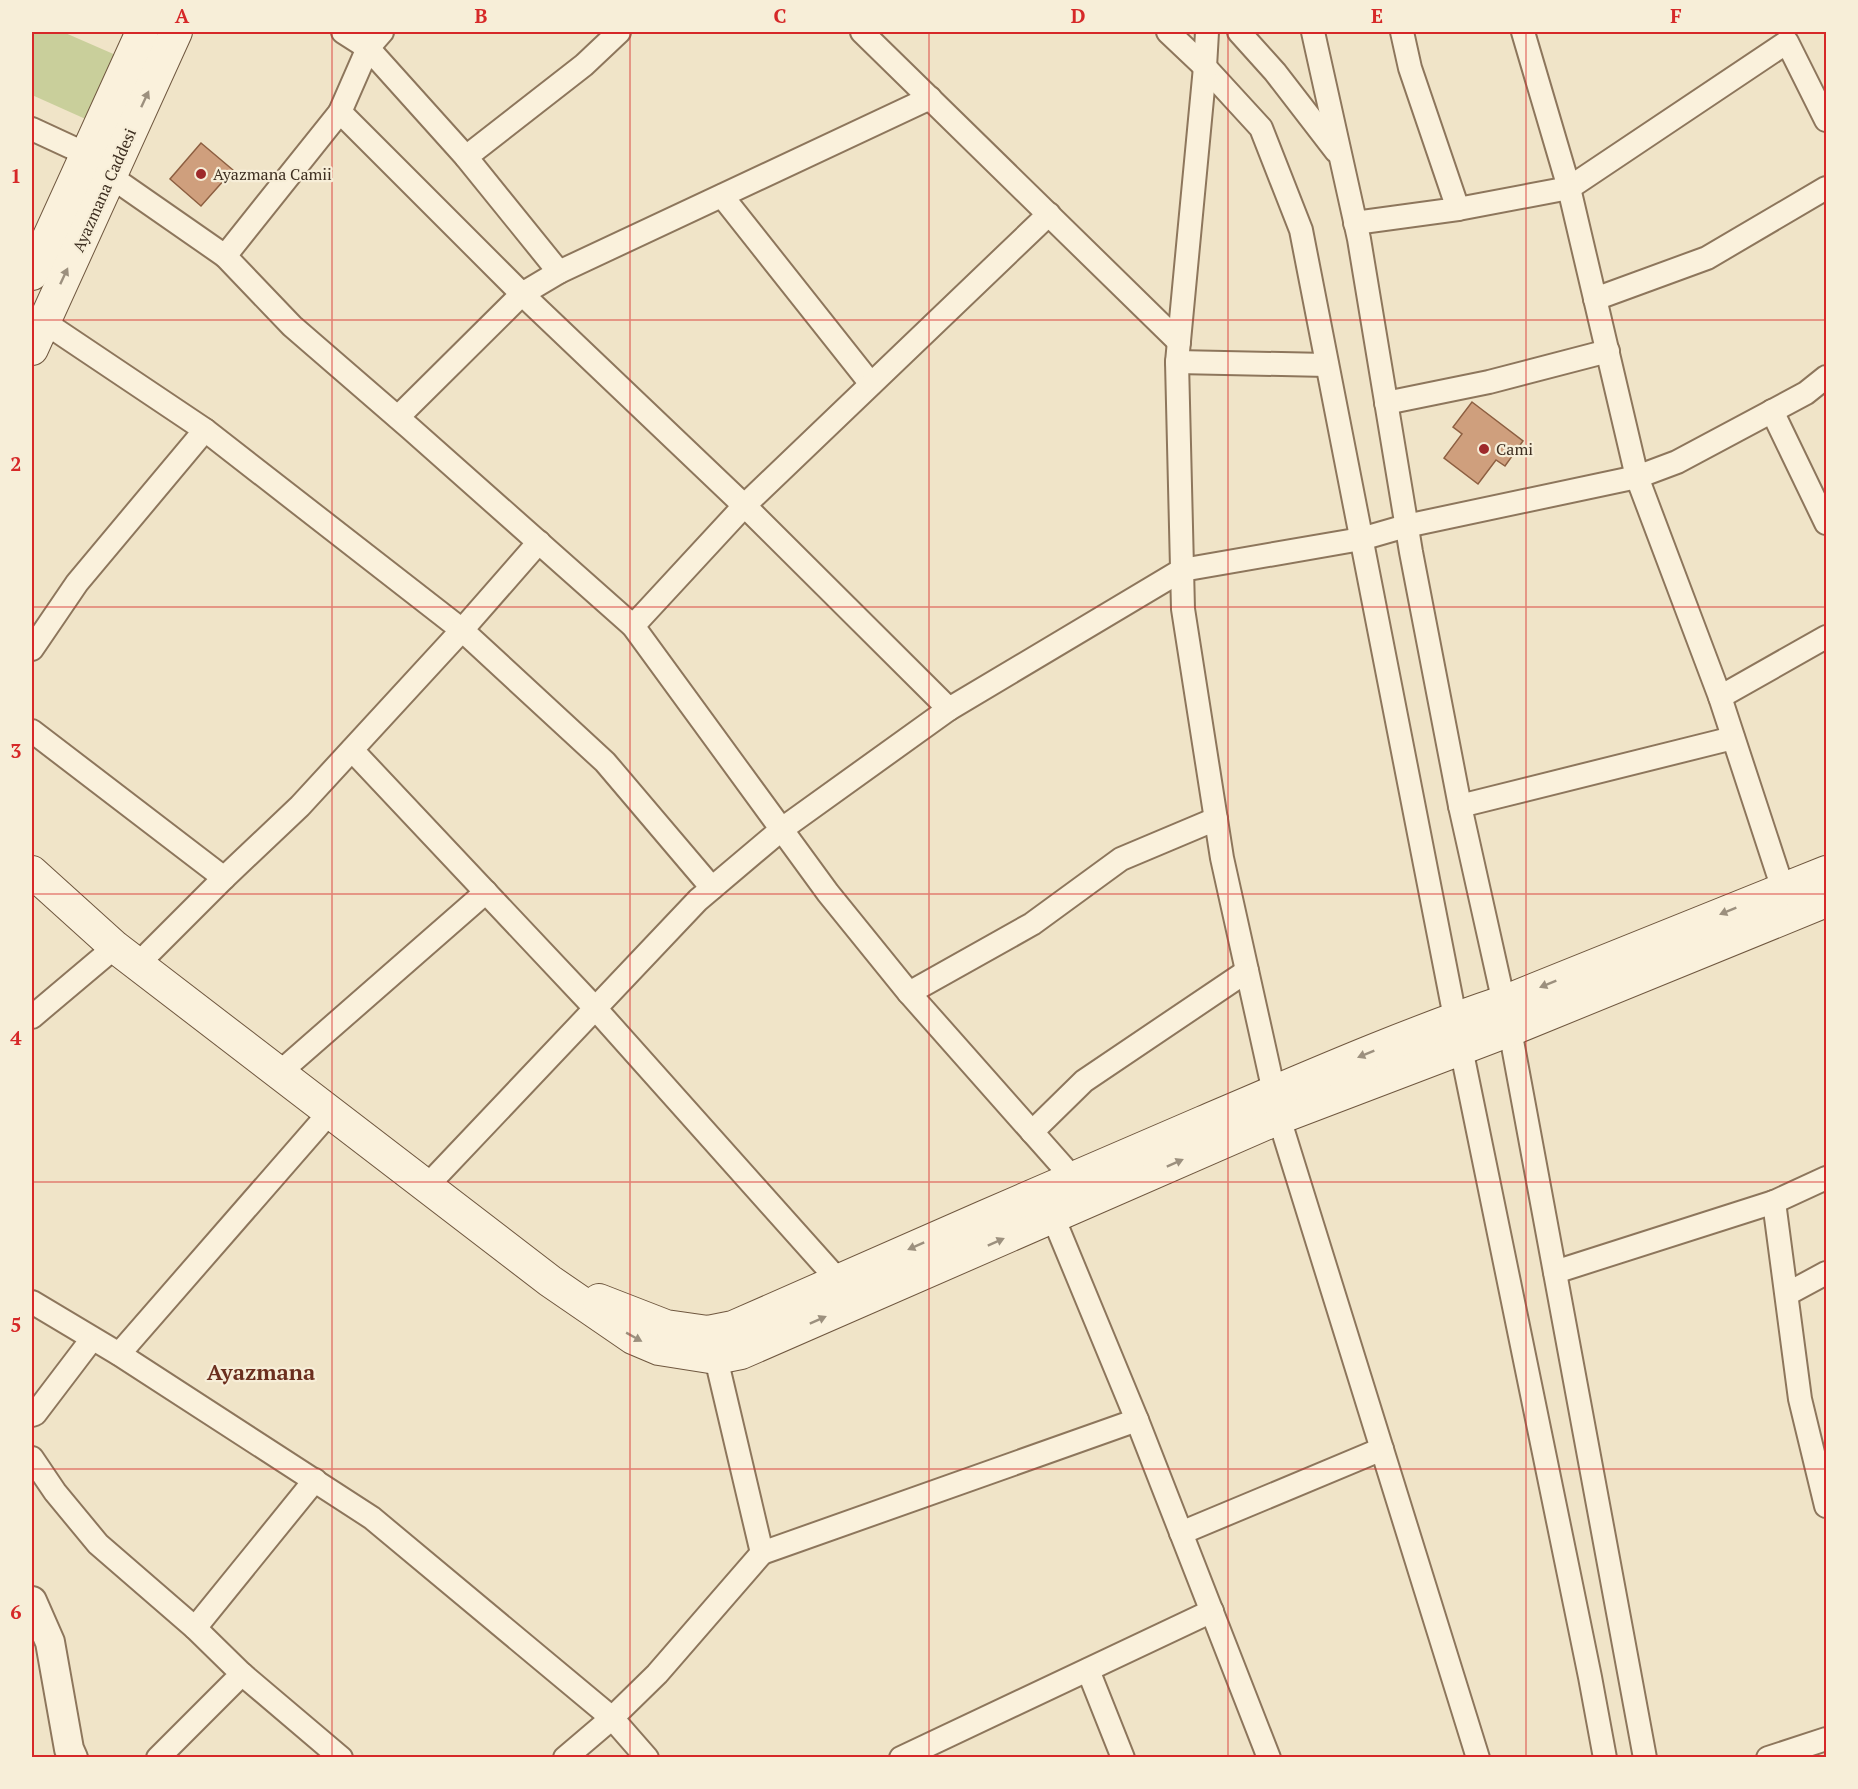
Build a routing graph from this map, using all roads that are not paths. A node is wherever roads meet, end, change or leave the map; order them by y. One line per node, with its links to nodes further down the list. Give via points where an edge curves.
1 (142, 32): 19 (main road, Ayazmana Caddesi)
2 (176, 32): 22 (main road, Ayazmana Caddesi, one-way to 2)
3 (343, 32): 13 (street)
4 (619, 32): 20 (street, via 584,65)
5 (862, 32): 15 (street)
6 (1168, 32): 14 (street)
7 (1207, 32): 14 (street)
8 (1239, 32): 21 (street)
9 (1312, 32): 21 (street)
10 (1402, 32): 27 (street, via 1410,68)
11 (1523, 32): 23 (street)
12 (1784, 37): 17 (street); 23 (street)
13 (375, 40): 16 (street); 20 (street)
14 (1205, 67): 38 (street); 39 (street, via 1261,128 1301,230)
15 (930, 98): 25 (street); 28 (street)
16 (340, 112): 31 (street); 34 (street)
17 (1827, 120)
18 (32, 129): 19 (street)
19 (86, 154): 26 (main road, Ayazmana Caddesi)
20 (466, 157): 32 (street)
21 (1340, 157): 30 (street)
22 (110, 176): 29 (main road, Ayazmana Caddesi); 31 (street)
23 (1569, 188): 27 (street); 35 (street)
24 (1827, 188): 35 (street, via 1707,258)
25 (722, 196): 32 (street); 41 (street)
26 (64, 204): 29 (main road); 33 (main road, Ayazmana Caddesi)
27 (1458, 209): 30 (street)
28 (1048, 214): 38 (street); 41 (street)
29 (92, 216): 36 (main road, Ayazmana Caddesi, one-way to 29)
30 (1355, 223): 42 (street)
31 (225, 256): 44 (street, via 292,326)
32 (559, 272): 34 (street)
33 (32, 274)
34 (522, 294): 44 (street); 47 (street)
35 (1595, 299): 37 (street)
36 (38, 336): 45 (street)
37 (1608, 351): 42 (street, via 1489,382); 46 (street)
38 (1178, 352): 39 (street); 52 (street)
39 (1327, 365): 50 (street)
40 (1827, 377): 43 (street)
41 (871, 384): 47 (street)
42 (1386, 403): 49 (street)
43 (1772, 411): 46 (street, via 1677,462); 48 (street)
44 (398, 417): 51 (street)
45 (205, 430): 54 (street); 56 (street, via 77,583)
46 (1637, 477): 49 (street); 57 (street)
47 (744, 506): 53 (street); 58 (street)
48 (1827, 523)
49 (1406, 526): 50 (street); 62 (street)
50 (1361, 539): 52 (street); 78 (street)
51 (539, 542): 53 (street); 54 (street)
52 (1182, 570): 58 (street); 63 (street, via 1183,609)
53 (633, 626): 64 (street)
54 (462, 630): 61 (street); 68 (street, via 605,762)
55 (1827, 637): 57 (street)
56 (32, 649)
57 (1720, 697): 60 (street)
58 (949, 709): 64 (street)
59 (32, 731): 67 (street)
60 (1733, 738): 62 (street); 69 (street)
61 (352, 750): 67 (street); 70 (street)
62 (1460, 806): 76 (street)
63 (1216, 819): 73 (street); 74 (street, via 1122,859 1032,924)
64 (782, 829): 68 (street); 74 (street)
65 (32, 872): 72 (main road)
66 (1827, 872): 69 (main road)
67 (224, 878): 72 (street)
68 (712, 888): 75 (street)
69 (1783, 889): 76 (main road, one-way to 76)
70 (486, 892): 75 (street); 79 (street)
71 (1827, 901): 76 (main road)
72 (126, 956): 77 (street); 79 (main road)
73 (1247, 971): 80 (street); 82 (street, via 1084,1081)
74 (909, 993): 82 (street)
75 (595, 1008): 84 (street); 90 (street)
76 (1506, 1016): 78 (main road); 88 (street)
77 (32, 1017)
78 (1458, 1033): 80 (main road); 121 (street)
79 (279, 1073): 81 (main road)
80 (1276, 1105): 85 (main road); 99 (street)
81 (330, 1112): 84 (main road); 95 (street)
82 (1032, 1132): 85 (street)
83 (1827, 1178): 86 (street)
84 (427, 1186): 91 (main road)
85 (1078, 1190): 87 (main road); 90 (main road, one-way to 90)
86 (1774, 1202): 88 (street); 92 (street)
87 (1053, 1217): 96 (main road, one-way to 87, via 741,1353); 98 (street)
88 (1555, 1272): 122 (street)
89 (1827, 1273): 92 (street)
90 (838, 1280): 91 (main road, via 733,1326 708,1332 666,1326)
91 (550, 1281): 96 (main road, one-way to 96, via 633,1338 659,1349)
92 (1787, 1294): 102 (street, via 1800,1399)
93 (32, 1302): 94 (street)
94 (92, 1339): 95 (street); 97 (street)
95 (119, 1354): 101 (street)
96 (717, 1358): 104 (street)
97 (32, 1415)
98 (1137, 1420): 103 (street); 104 (street)
99 (1382, 1449): 103 (street); 120 (street)
100 (32, 1458): 107 (street, via 99,1544)
101 (315, 1480): 107 (street); 110 (street, via 372,1518)
102 (1827, 1506)
103 (1181, 1533): 106 (street)
104 (762, 1553): 110 (street, via 657,1674)
105 (32, 1601): 112 (street, via 50,1642)
106 (1212, 1611): 108 (street); 119 (street)
107 (195, 1628): 109 (street)
108 (1088, 1670): 113 (street); 118 (street)
109 (242, 1674): 114 (street); 115 (street)
110 (612, 1718): 116 (street); 117 (street)
111 (1827, 1739): 123 (street)
112 (68, 1755)
113 (906, 1756)
114 (159, 1758)
115 (341, 1758)
116 (566, 1758)
117 (647, 1758)
118 (1123, 1758)
119 (1269, 1758)
120 (1478, 1758)
121 (1605, 1758)
122 (1645, 1758)
123 (1768, 1758)

